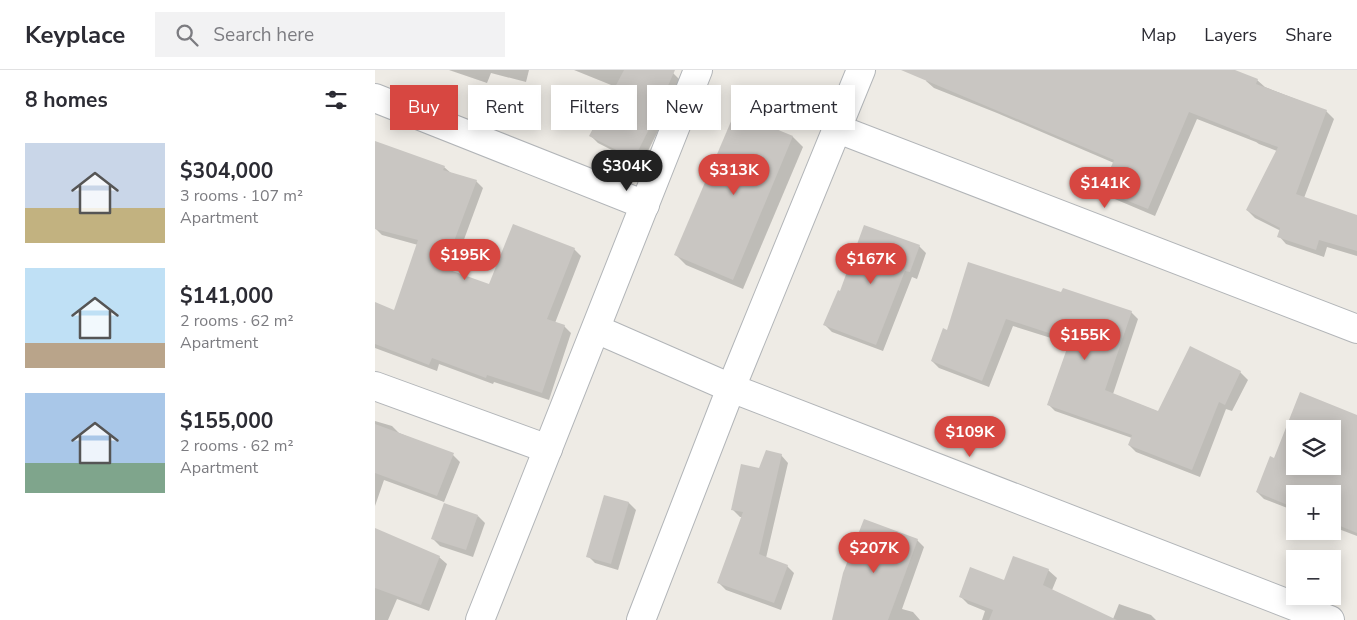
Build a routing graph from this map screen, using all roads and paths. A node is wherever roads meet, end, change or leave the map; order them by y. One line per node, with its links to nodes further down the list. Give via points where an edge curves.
1 (698, 70): 7 (street)
2 (861, 70): 3 (street)
3 (855, 85)
4 (375, 98): 7 (street)
5 (838, 130): 11 (street)
6 (841, 130): 9 (street)
7 (645, 205): 8 (street)
8 (596, 329): 11 (street); 12 (street)
9 (1357, 329)
10 (375, 386): 12 (street)
11 (731, 388): 14 (street); 15 (street)
12 (548, 449): 13 (street)
13 (480, 620)
14 (641, 620)
15 (1330, 620)

